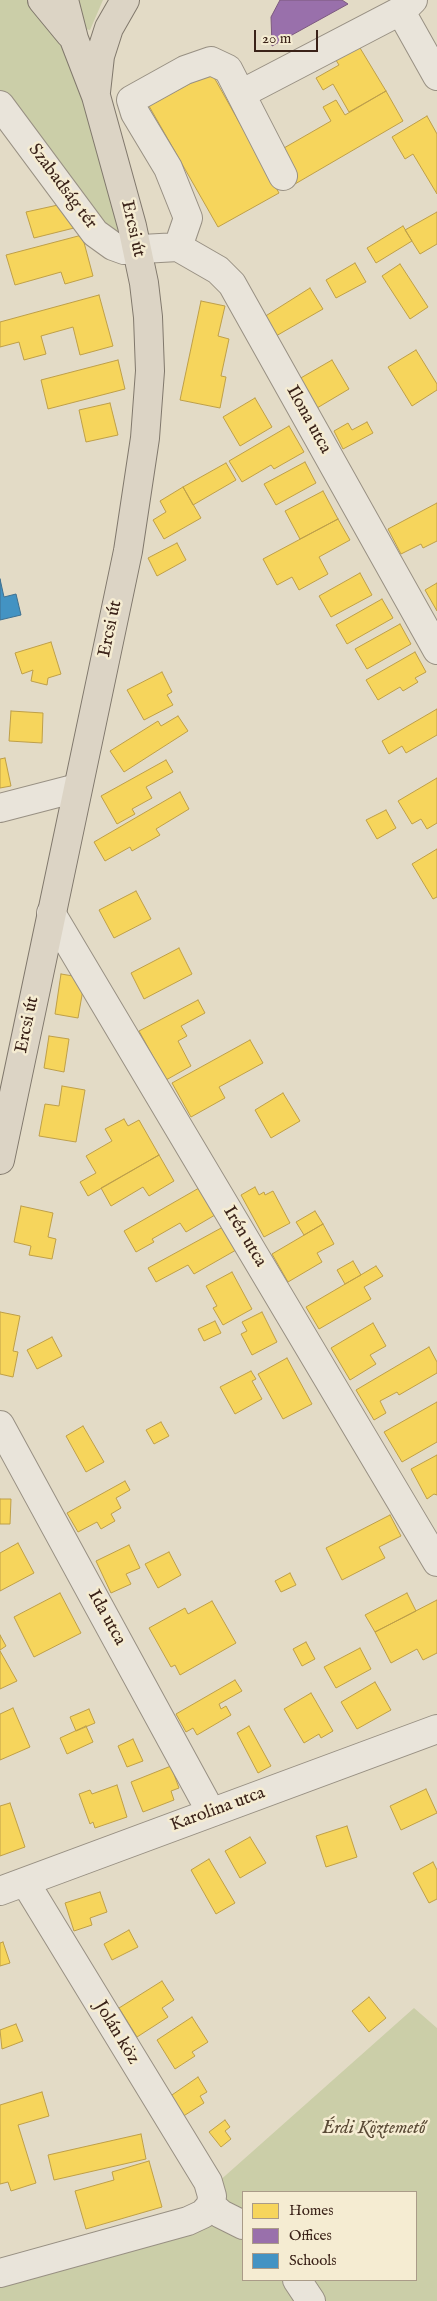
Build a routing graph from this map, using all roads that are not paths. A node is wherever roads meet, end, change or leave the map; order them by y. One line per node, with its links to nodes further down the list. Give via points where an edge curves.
1 (42, 0): 5 (main road)
2 (64, 0): 5 (main road)
3 (125, 0): 8 (main road, via 109,28 100,56)
4 (409, 4): 6 (street, via 404,18); 7 (street)
5 (74, 39): 8 (main road)
6 (437, 76)
7 (241, 94): 10 (street); 11 (street, via 228,69 210,60 131,100 135,113 168,168 188,218)
8 (96, 96): 12 (main road, Ercsi út)
9 (0, 104): 12 (street, Szabadság tér, via 95,233 113,246 124,250)
10 (282, 176)
11 (178, 247): 12 (street); 13 (street, Ilona utca, via 218,270 232,284)
12 (137, 249): 14 (main road, Ercsi út, via 150,347 145,438 128,550)
13 (437, 650)
14 (78, 788): 15 (street); 16 (main road, Ercsi út)
15 (0, 808)
16 (51, 912): 17 (main road, Ercsi út); 20 (street, Irén utca)
17 (5, 1114): 18 (main road, Ercsi út)
18 (0, 1160)
19 (0, 1425): 22 (street, Ida utca)
20 (437, 1562)
21 (437, 1730): 22 (street, Karolina utca)
22 (211, 1812): 23 (street, Karolina utca)
23 (12, 1887): 24 (street, Jolán köz)
24 (209, 2194): 25 (street, via 221,2214); 26 (street, via 203,2214 188,2221)
25 (242, 2224)
26 (0, 2274)
27 (298, 2281): 28 (street)
28 (311, 2301)

